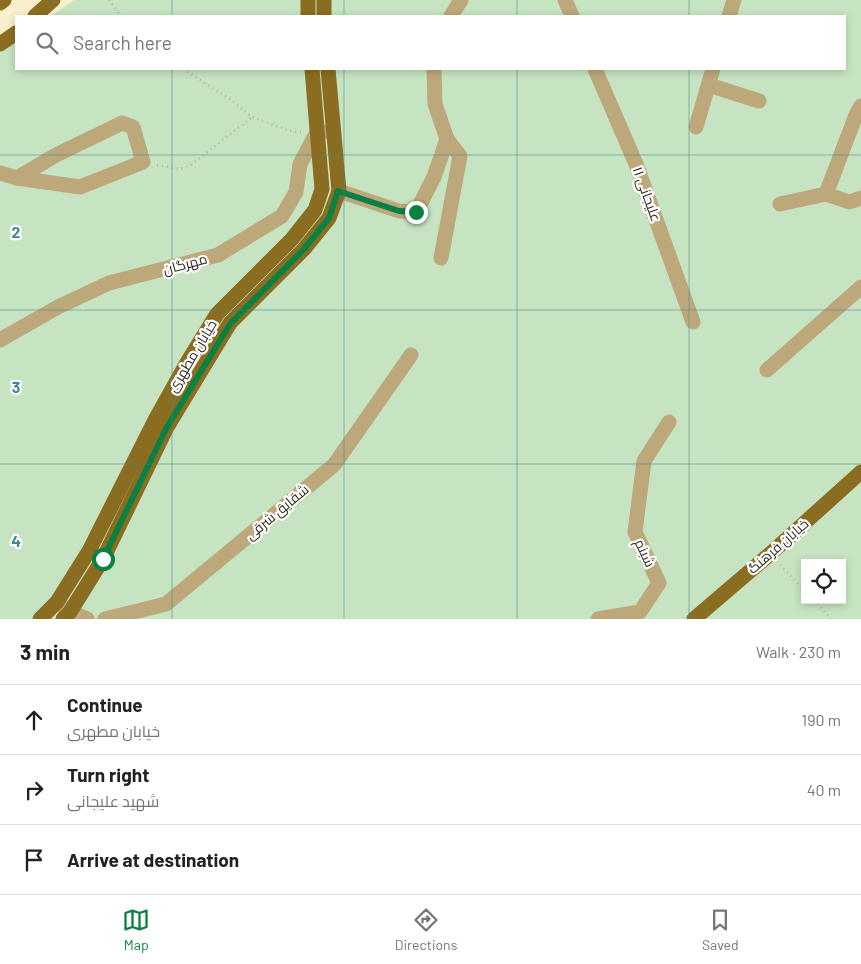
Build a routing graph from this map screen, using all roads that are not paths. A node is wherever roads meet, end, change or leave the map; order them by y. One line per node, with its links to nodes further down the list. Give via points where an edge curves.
1 (4, 0): 8 (main road)
2 (53, 0): 9 (main road)
3 (308, 0): 10 (main road)
4 (324, 0): 11 (main road)
5 (461, 0): 12 (street)
6 (565, 0): 13 (street)
7 (734, 0): 14 (street)
8 (0, 3)
9 (36, 15)
10 (308, 15)
11 (324, 15)
12 (452, 15)
13 (572, 15)
14 (729, 15)
15 (15, 34): 16 (main road)
16 (0, 44)
17 (312, 70): 27 (main road, خیابان مطهری)
18 (328, 70): 26 (main road, خیابان مطهری)
19 (434, 70): 28 (street, via 435,104)
20 (595, 70): 37 (street, علیجانی ۱۱, via 636,164)
21 (714, 70): 22 (street)
22 (709, 85): 23 (street); 25 (street)
23 (759, 100)
24 (861, 106): 32 (street)
25 (696, 127)
26 (333, 131): 27 (street); 31 (main road, خیابان مطهری)
27 (317, 132): 38 (street, مهرگان, via 300,164 296,192 282,216 218,255 109,283); 42 (main road, خیابان مطهری, via 322,190 315,210 292,239 217,314)
28 (447, 139): 31 (street, via 434,178 416,212 399,211); 35 (street, via 460,156)
29 (0, 173): 30 (street)
30 (17, 178): 30 (street, via 80,187 143,162 133,127 122,123)
31 (338, 191): 42 (main road, خیابان مطهری, via 329,218 304,249 230,324)
32 (826, 194): 33 (street, via 849,202); 34 (street)
33 (861, 198)
34 (780, 204)
35 (441, 258)
36 (861, 287): 40 (street)
37 (693, 322)
38 (0, 340)
39 (411, 355): 50 (street, شقایق شرقی, via 334,465 166,604)
40 (766, 370)
41 (669, 422): 51 (street, شبنم, via 644,460 635,532 659,583 640,612)
42 (161, 423): 44 (main road, خیابان مطهری); 45 (main road, خیابان مطهری)
43 (861, 472): 52 (main road, خیابان فرهنگ)
44 (89, 552): 45 (main road); 46 (main road, خیابان مطهری)
45 (103, 559): 47 (main road, خیابان مطهری)
46 (57, 602): 47 (street); 48 (main road, خیابان مطهری)
47 (66, 616): 49 (street)
48 (40, 619)
49 (87, 619)
50 (105, 619)
51 (598, 619)
52 (694, 619)

